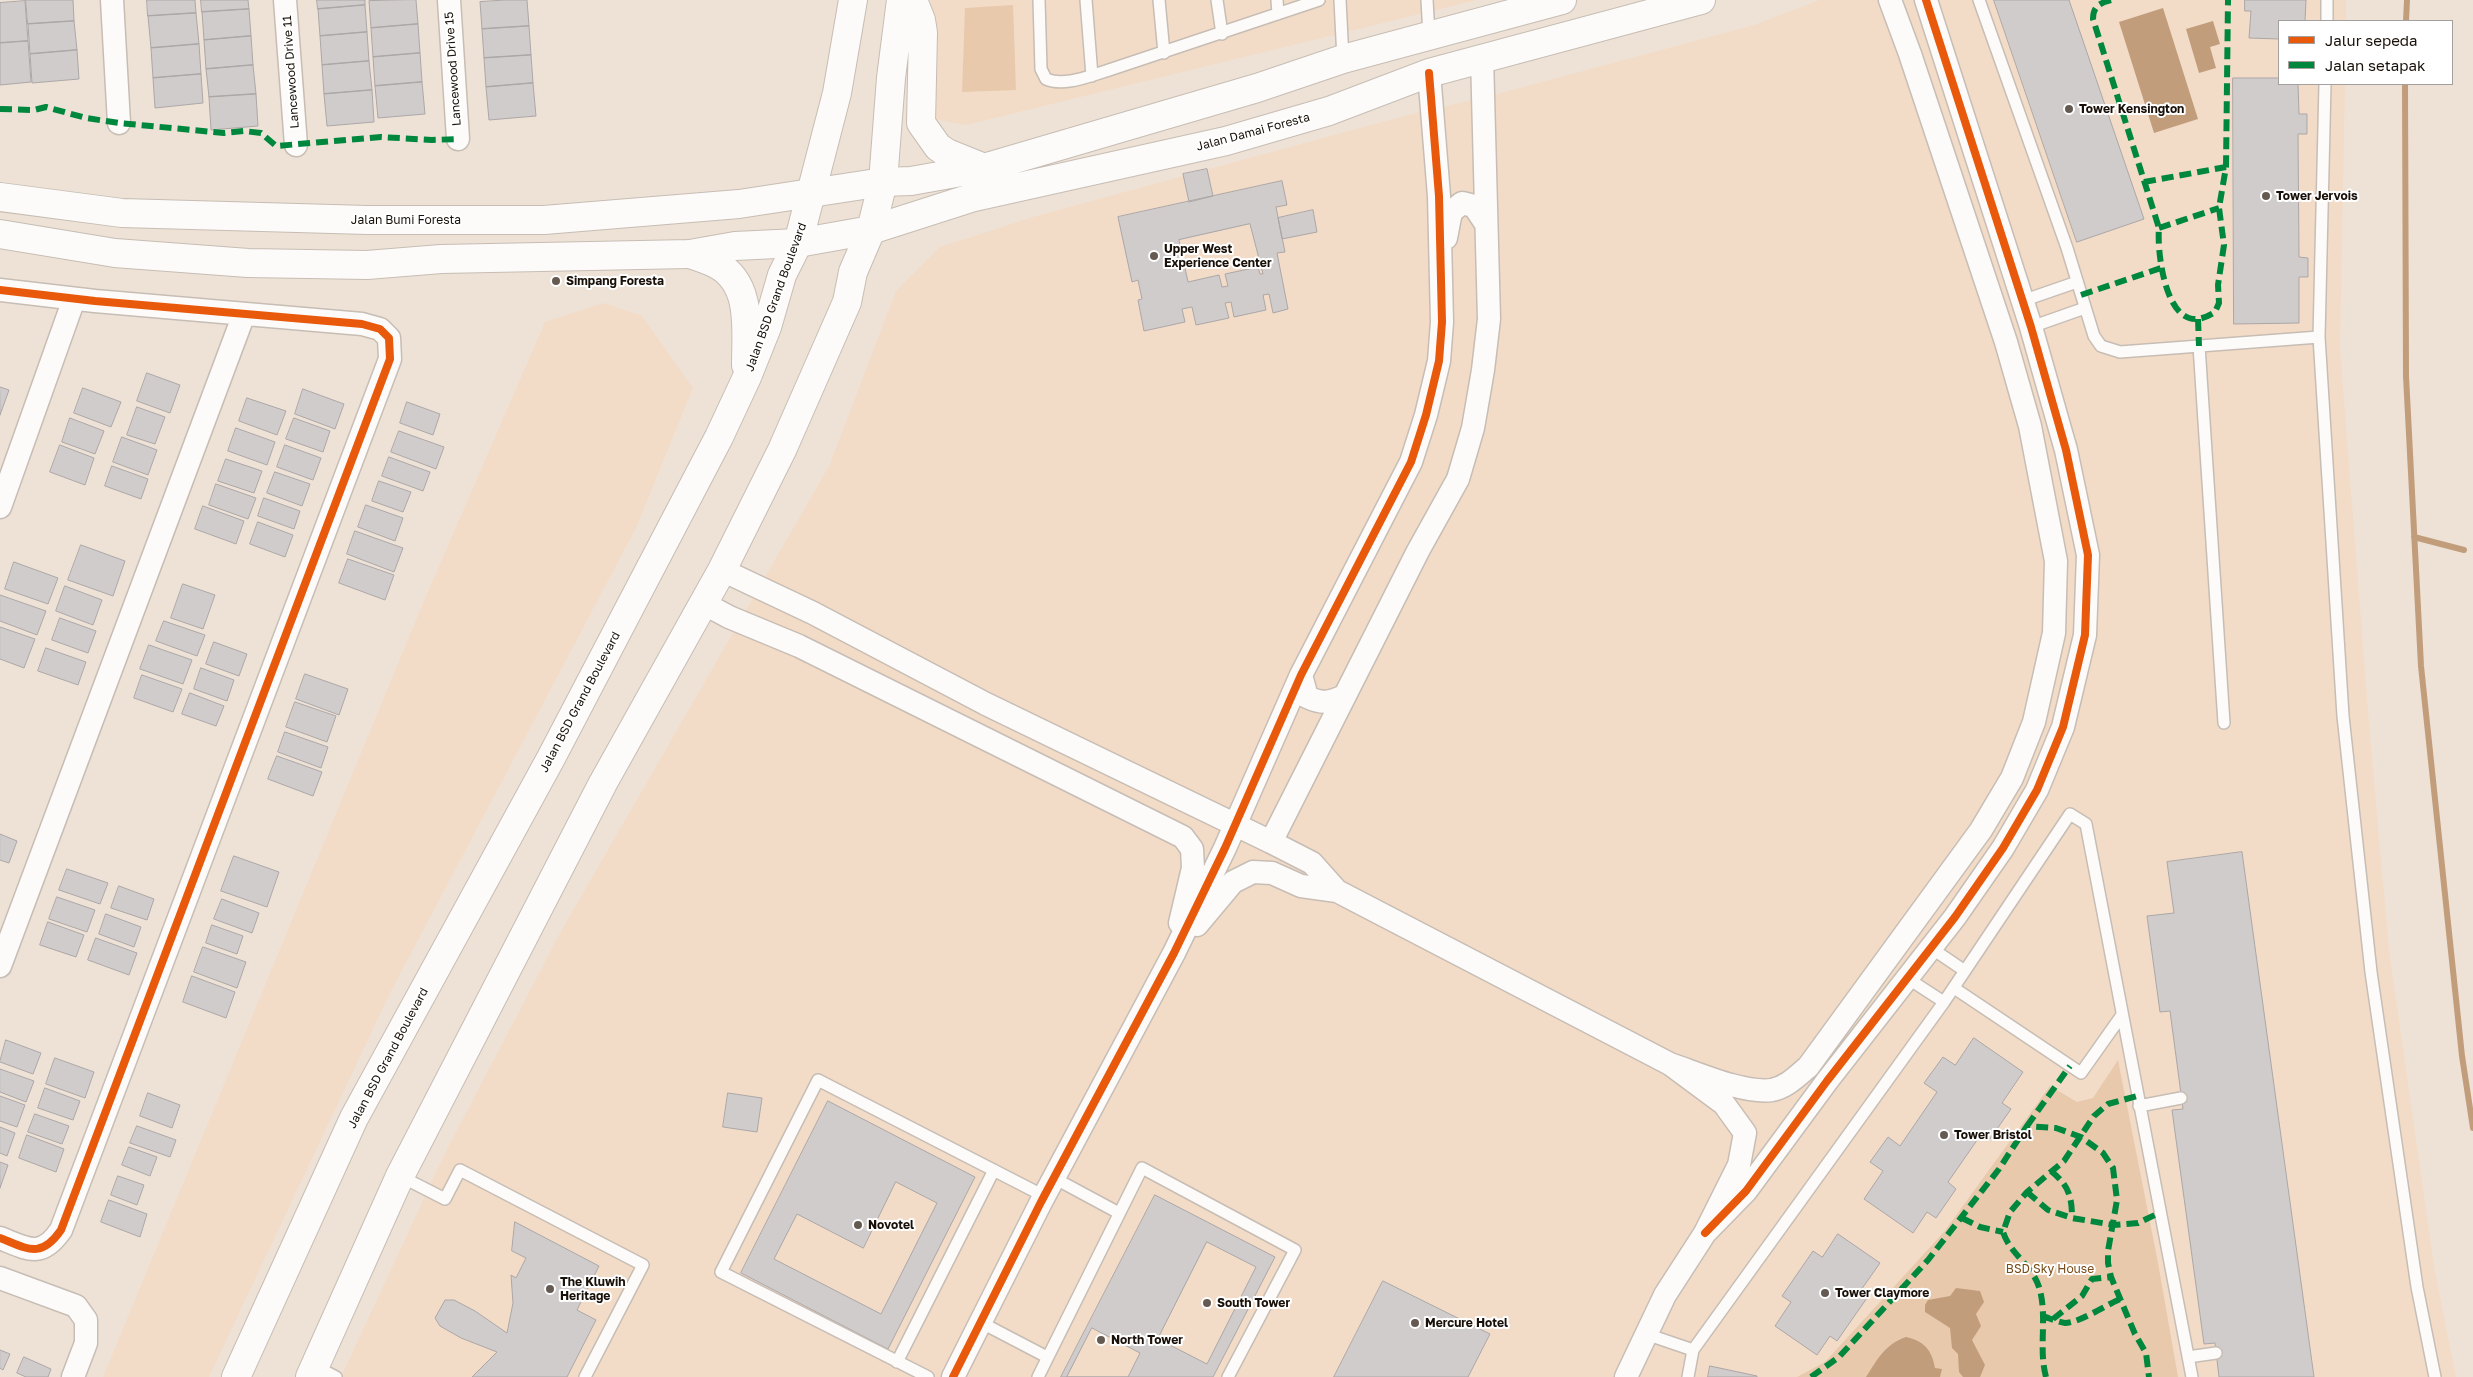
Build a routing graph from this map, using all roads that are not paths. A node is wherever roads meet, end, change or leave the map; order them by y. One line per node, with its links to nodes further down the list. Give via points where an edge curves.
1 (112, 0): 33 (street)
2 (285, 0): 35 (street, Lancewood Drive 11)
3 (449, 0): 34 (street, Lancewood Drive 15)
4 (854, 0): 38 (main road, Jalan BSD Grand Boulevard, via 838,93)
5 (901, 0): 37 (main road, via 891,78)
6 (913, 0): 36 (main road, via 923,33 921,123 938,147)
7 (1086, 0): 31 (lane)
8 (1159, 0): 26 (lane)
9 (1217, 0): 23 (lane)
10 (1277, 0): 21 (lane)
11 (1319, 0): 21 (lane)
12 (1340, 0): 29 (lane)
13 (1427, 0): 24 (lane)
14 (1562, 0): 24 (main road)
15 (1701, 0): 28 (main road, Jalan Damai Foresta)
16 (1890, 0): 27 (street)
17 (1926, 0): 25 (street)
18 (1979, 0): 46 (lane)
19 (2327, 0): 22 (lane)
20 (1038, 1): 31 (lane, via 1043,76 1059,82)
21 (1278, 14): 23 (lane)
22 (2327, 20)
23 (1222, 34): 26 (lane)
24 (1429, 35): 29 (main road)
25 (1940, 44): 27 (street); 49 (street)
26 (1164, 53): 31 (lane)
27 (1910, 54): 76 (street, via 2006,342 2030,426 2056,561 2054,633 2034,722 2012,778 1981,830)
28 (1482, 57): 30 (main road, Jalan Damai Foresta); 40 (street)
29 (1343, 59): 36 (main road, via 1238,94)
30 (1430, 73): 41 (main road, Jalan Damai Foresta, via 1329,111 1226,141 974,197); 45 (street)
31 (1092, 76)
32 (2325, 85): 53 (lane)
33 (119, 123)
34 (458, 139)
35 (296, 144)
36 (984, 168): 37 (main road, via 911,181)
37 (884, 182): 38 (main road); 41 (main road)
38 (812, 192): 39 (main road, Jalan Bumi Foresta, via 739,204 544,220 367,220 122,213); 43 (main road, Jalan BSD Grand Boulevard)
39 (0, 196)
40 (1486, 224): 45 (street, via 1474,206 1462,203 1451,212); 62 (street, via 1489,319 1471,437 1458,479)
41 (871, 230): 43 (main road, Jalan Damai Foresta); 57 (main road, via 853,272 848,302 782,450)
42 (0, 234): 44 (main road, via 115,253 248,263 367,265)
43 (798, 243): 44 (main road, via 735,246); 55 (main road, Jalan BSD Grand Boulevard, via 782,275)
44 (690, 254): 55 (main road, via 716,264 737,283 745,309)
45 (1441, 271): 61 (street, via 1442,322 1438,361 1411,462)
46 (2077, 282): 49 (lane); 50 (lane)
47 (0, 290): 48 (street)
48 (74, 299): 51 (street); 56 (street)
49 (2022, 301): 52 (street)
50 (2085, 308): 52 (lane); 54 (lane, via 2094,336 2101,346 2120,352)
51 (244, 314): 69 (street); 85 (street, via 362,324 380,329 389,338 390,359 61,1230 51,1244 41,1249 26,1248)
52 (2031, 327): 67 (street, via 2066,450 2088,555 2085,635 2063,727 2037,790 2003,848)
53 (2319, 337): 54 (lane); 105 (lane, via 2345,736 2374,992 2417,1287)
54 (2199, 346): 63 (lane)
55 (747, 377): 97 (main road, Jalan BSD Grand Boulevard, via 719,437 551,758 354,1118)
56 (0, 507)
57 (722, 570): 58 (main road); 59 (street)
58 (704, 603): 60 (street); 81 (main road, via 603,783)
59 (813, 613): 60 (street, via 800,616 794,622 792,631); 64 (street, via 986,704)
60 (799, 646): 68 (street, via 1183,837 1192,849 1193,868)
61 (1301, 675): 62 (street, via 1307,697 1330,703); 64 (street)
62 (1344, 696): 65 (street)
63 (2224, 723)
64 (1235, 826): 65 (street); 68 (street)
65 (1271, 842): 66 (street, via 1312,863)
66 (1337, 891): 68 (street, via 1301,886 1272,873 1253,872 1233,882); 75 (street)
67 (1931, 948): 70 (lane); 71 (street)
68 (1174, 953): 82 (street)
69 (0, 966)
70 (1965, 971): 72 (lane); 74 (lane, via 2070,814 2086,824)
71 (1907, 978): 73 (lane); 77 (street)
72 (1954, 988): 73 (lane); 74 (lane, via 2081,1073)
73 (1944, 1002): 89 (lane)
74 (2122, 1015): 79 (lane)
75 (1670, 1064): 76 (street, via 1735,1085 1772,1090 1789,1084); 84 (street, via 1724,1104 1745,1133 1739,1165)
76 (1808, 1067): 77 (street)
77 (1827, 1081): 84 (street, via 1746,1191)
78 (2181, 1098): 79 (lane)
79 (2139, 1106): 92 (lane)
80 (994, 1170): 82 (lane); 93 (lane); 93 (lane, via 818,1080 756,1202 721,1272)
81 (400, 1176): 95 (main road); 98 (lane, via 445,1199 460,1170 643,1265)
82 (1049, 1187): 83 (lane); 87 (street)
83 (1119, 1213): 91 (lane); 101 (lane, via 1142,1168 1295,1250)
84 (1705, 1233): 88 (street, via 1665,1295)
85 (0, 1238)
86 (0, 1278): 96 (street, via 76,1306 86,1320 86,1343)
87 (980, 1322): 91 (lane); 94 (street)
88 (1646, 1334): 89 (lane); 102 (street)
89 (1693, 1350): 103 (lane)
90 (2216, 1353): 92 (lane)
91 (1048, 1357): 100 (lane)
92 (2188, 1357): 104 (lane)
93 (897, 1362): 99 (lane)
94 (957, 1372)
95 (321, 1373)
96 (73, 1377)
97 (236, 1377)
98 (585, 1377)
99 (928, 1377)
100 (1038, 1377)
101 (1228, 1377)
102 (1626, 1377)
103 (1688, 1377)
104 (2192, 1377)
105 (2434, 1377)

